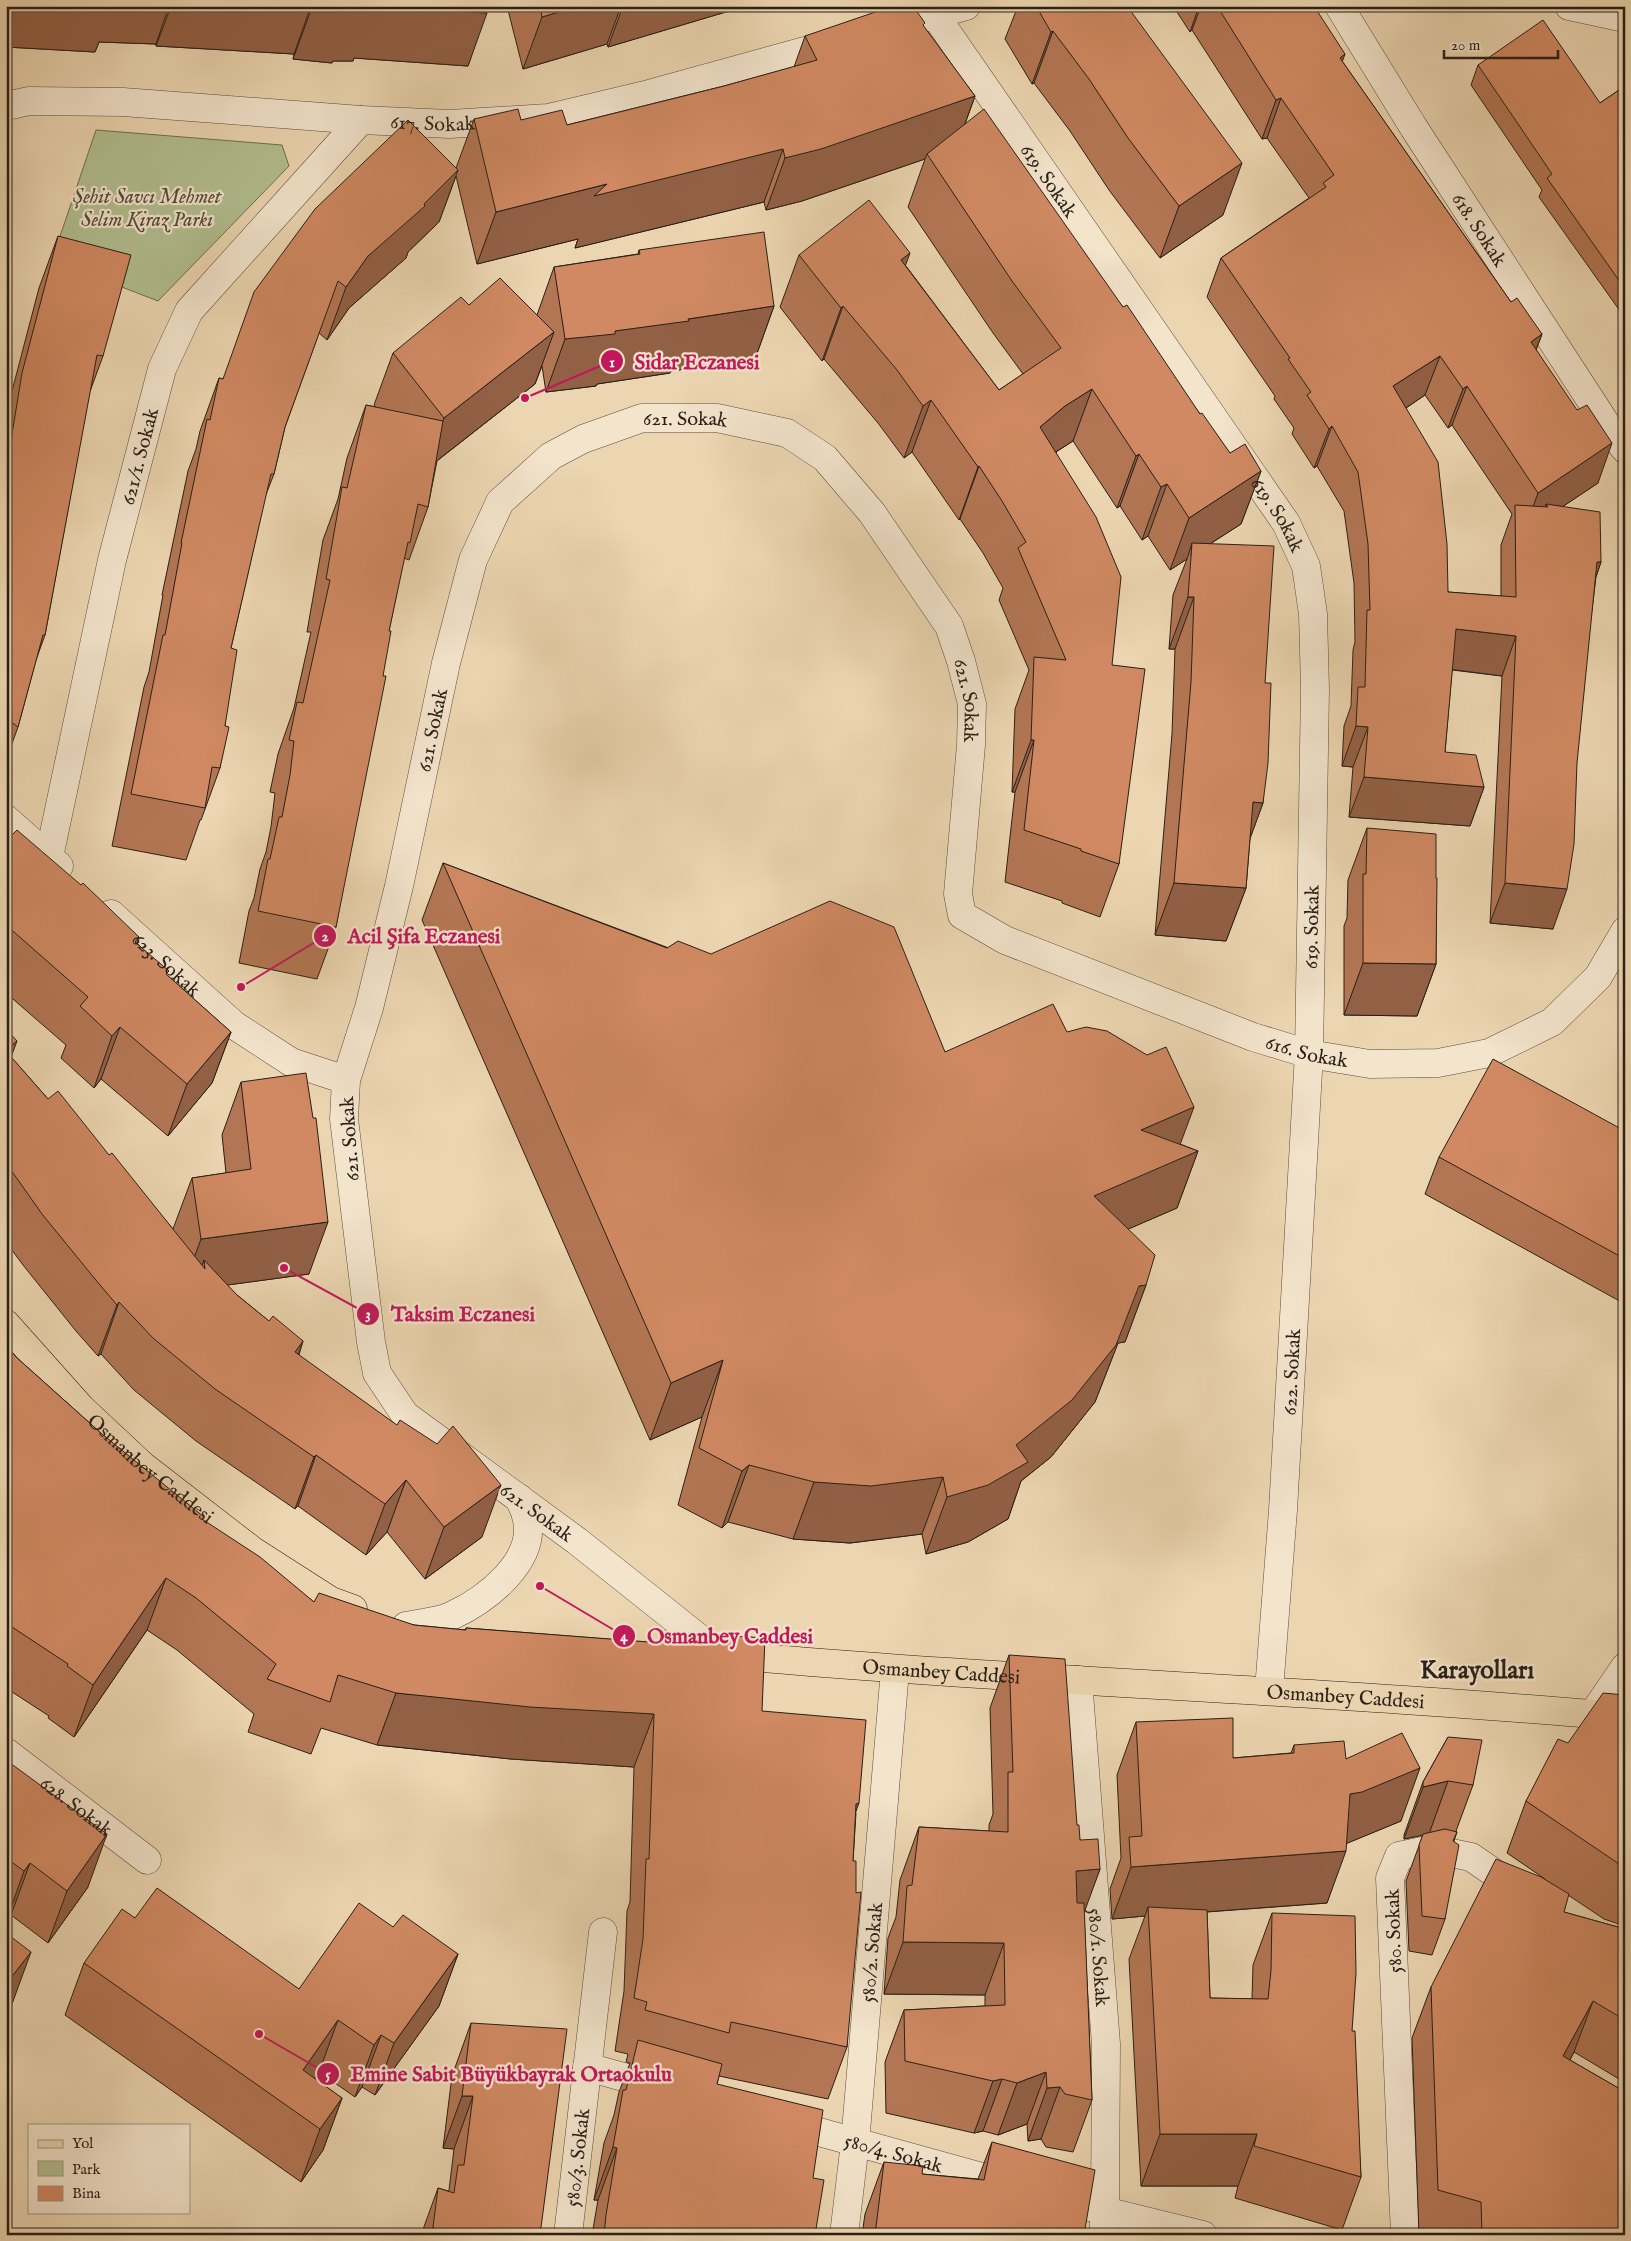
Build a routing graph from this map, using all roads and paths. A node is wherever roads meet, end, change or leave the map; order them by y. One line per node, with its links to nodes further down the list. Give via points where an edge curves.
1 (966, 6): 4 (street)
2 (1339, 6): 10 (street, 618. Sokak, via 1612,434)
3 (1569, 6): 6 (street)
4 (934, 15): 5 (street); 15 (street, 619. Sokak, via 1286,523 1306,566 1313,614 1315,689)
5 (899, 18)
6 (1625, 18)
7 (857, 36): 9 (street, 617. Sokak, via 649,94 548,118 450,124)
8 (6, 106): 9 (street, 617. Sokak, via 29,101 123,102)
9 (361, 120): 12 (street, 621/1. Sokak, via 189,311 162,369 112,560)
10 (1625, 449)
11 (6, 819): 12 (street, 623. Sokak)
12 (49, 857): 16 (street, 623. Sokak, via 234,1025 292,1062)
13 (962, 916): 15 (street, 616. Sokak, via 1005,940 1253,1037); 16 (street, 621. Sokak, via 958,894 972,704 949,626 872,513 825,458 787,433 717,418 642,418 583,439 551,456 500,502 483,537 462,599 399,886 369,1008)
14 (1625, 931): 15 (street, 616. Sokak, via 1598,977 1552,1022 1489,1054 1438,1063 1370,1064)
15 (1309, 1054): 26 (street, 622. Sokak, via 1283,1510)
16 (346, 1080): 18 (street, 621. Sokak, via 344,1120 377,1373 405,1415)
17 (6, 1324): 19 (main road, Osmanbey Caddesi, via 81,1408 143,1466 253,1551 331,1602)
18 (518, 1498): 19 (street, via 527,1516 528,1537 518,1562 498,1586 450,1617); 22 (street, 621. Sokak)
19 (406, 1626): 20 (main road, Osmanbey Caddesi)
20 (465, 1636)
21 (680, 1652): 22 (main road, Osmanbey Caddesi)
22 (719, 1654): 24 (main road, Osmanbey Caddesi)
23 (1625, 1667): 27 (street)
24 (894, 1670): 25 (main road, Osmanbey Caddesi); 36 (street, 580/2. Sokak)
25 (1078, 1680): 26 (main road, Osmanbey Caddesi); 37 (street, 580/1. Sokak, via 1106,2044)
26 (1269, 1690): 27 (main road, Osmanbey Caddesi)
27 (1593, 1714): 28 (main road, Osmanbey Caddesi)
28 (1625, 1717)
29 (6, 1752): 30 (street, 628. Sokak)
30 (147, 1860)
31 (1542, 1907): 41 (street, 580. Sokak, via 1471,1857 1432,1849 1399,1856 1390,1878)
32 (604, 1932): 33 (street, 580/3. Sokak)
33 (587, 2066): 34 (street); 38 (street, 580/3. Sokak)
34 (684, 2094)
35 (760, 2116): 36 (street, 580/4. Sokak)
36 (855, 2143): 37 (street, 580/4. Sokak); 39 (street, 580/2. Sokak)
37 (1104, 2223): 40 (street, 580/4. Sokak)
38 (568, 2235)
39 (844, 2235)
40 (1203, 2235)
41 (1405, 2235)

